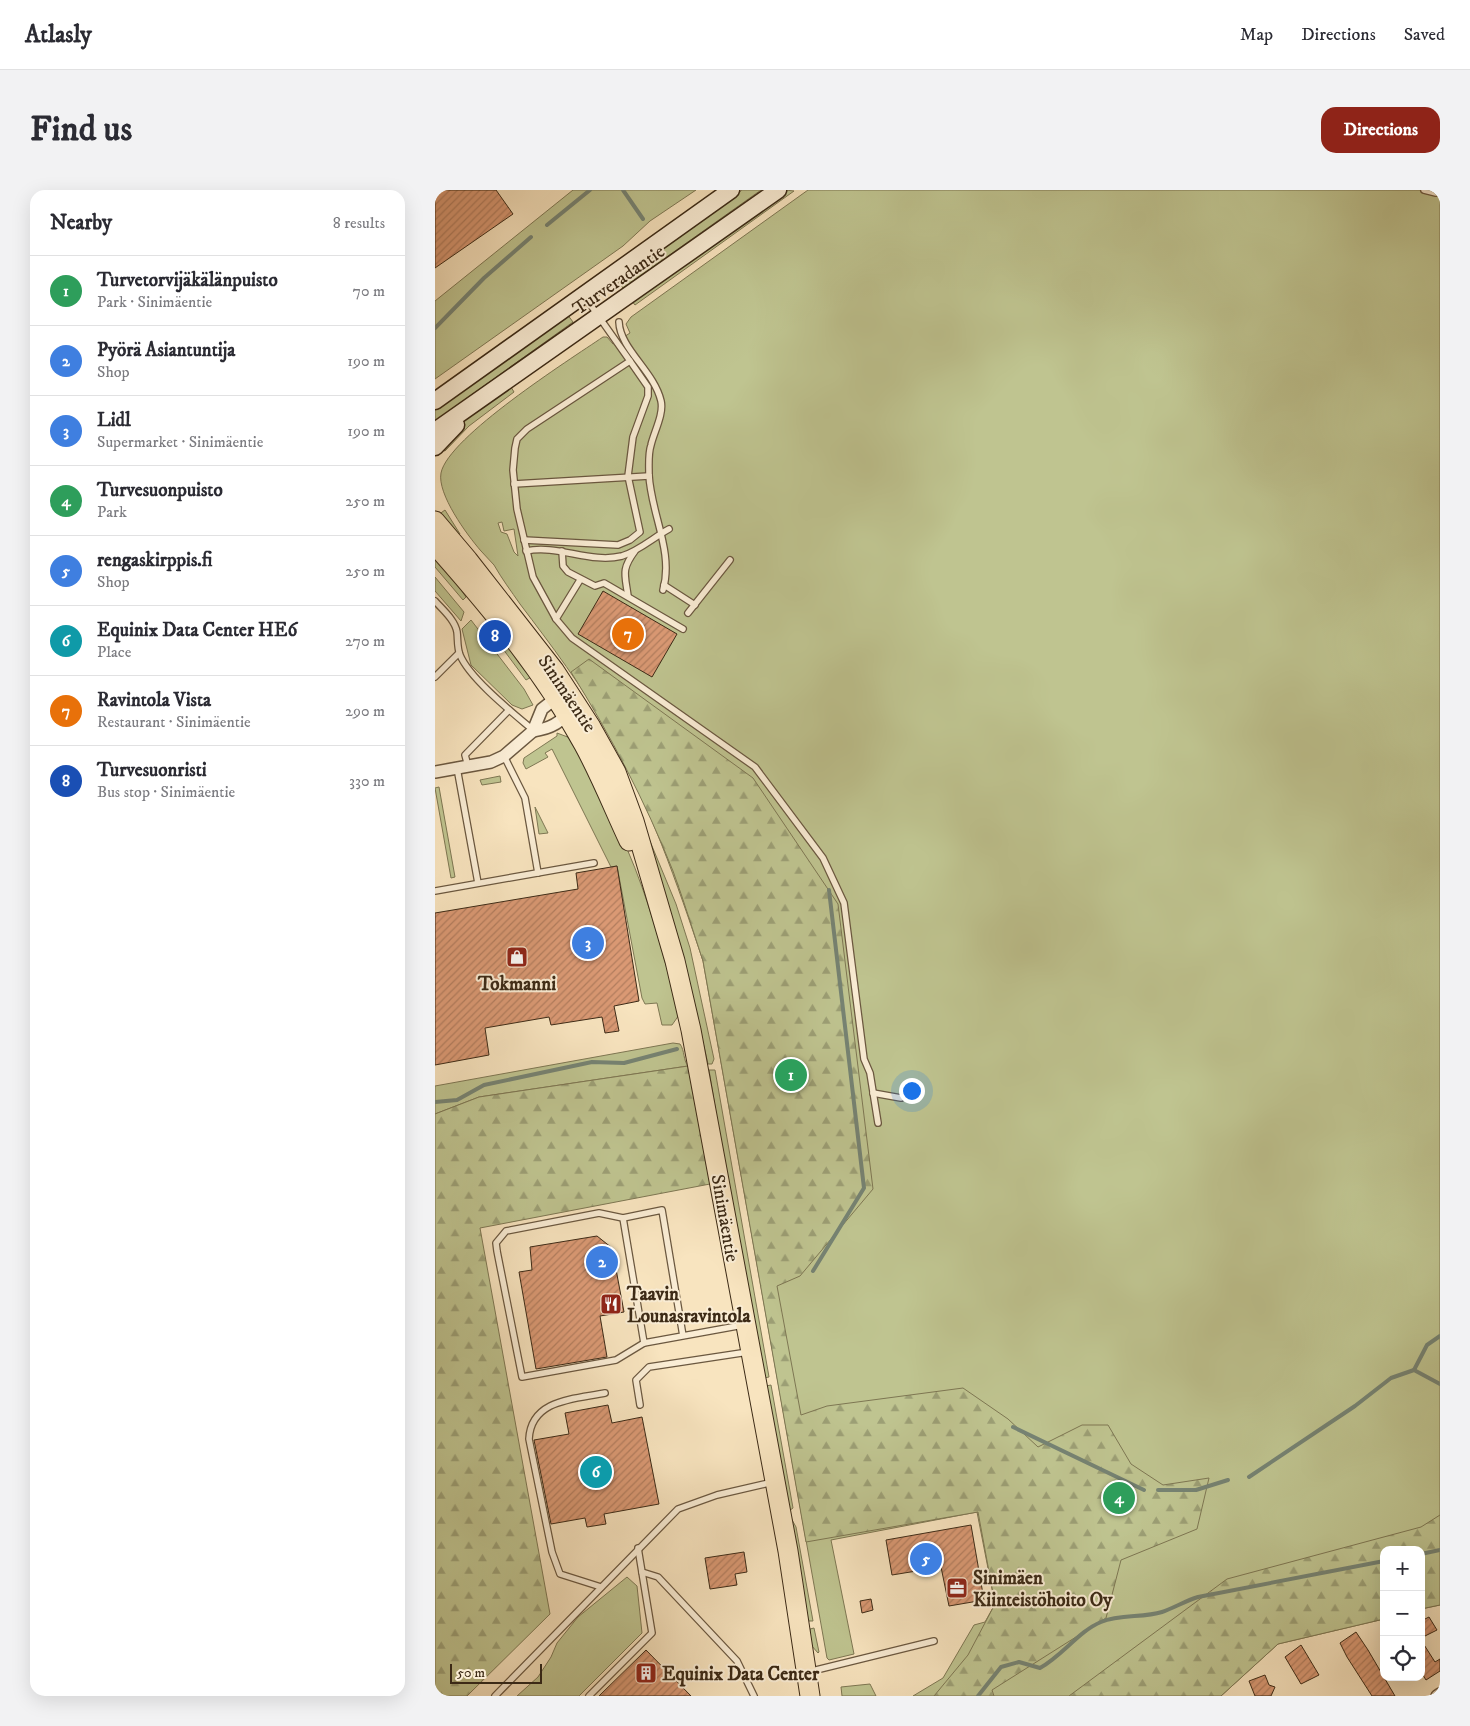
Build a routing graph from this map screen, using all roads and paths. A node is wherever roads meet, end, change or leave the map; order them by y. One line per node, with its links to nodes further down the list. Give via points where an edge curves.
1 (731, 190): 5 (main road, Turveradantie)
2 (778, 190): 6 (main road, Turveradantie)
3 (1424, 190): 4 (lane)
4 (1440, 192)
5 (584, 295): 6 (lane); 10 (main road, Turveradantie)
6 (599, 317): 8 (lane); 9 (main road, Turveradantie)
7 (619, 322): 13 (lane, via 621,335 653,378 662,403 650,446)
8 (630, 361): 14 (lane, via 648,387 648,396 630,454); 15 (lane, via 517,438)
9 (481, 400): 11 (main road, Turveradantie); 12 (main road, Turveradantie)
10 (435, 401)
11 (435, 431)
12 (435, 447)
13 (649, 476): 14 (lane); 18 (lane)
14 (628, 478): 15 (lane); 19 (lane, via 640,532 631,540 618,545)
15 (515, 484): 19 (lane)
16 (435, 521): 35 (main road, Sinimäentie, via 531,640)
17 (669, 529): 18 (lane)
18 (660, 534): 21 (lane); 28 (lane, via 667,558 663,588)
19 (524, 540): 22 (lane)
20 (435, 545): 34 (main road, Sinimäentie, via 500,620)
21 (636, 549): 23 (lane, via 623,556 610,557); 26 (lane, via 625,564)
22 (526, 551): 23 (lane); 30 (lane, via 533,577)
23 (562, 551): 26 (lane, via 563,566 568,572 595,586 604,583)
24 (731, 560): 28 (lane)
25 (580, 580): 30 (lane)
26 (629, 596): 31 (lane)
27 (435, 601): 32 (lane, via 457,630)
28 (695, 605): 29 (lane)
29 (688, 613)
30 (556, 619): 45 (lane, via 572,638 755,767 823,858 844,903 865,1060)
31 (683, 629)
32 (459, 653): 33 (lane); 36 (lane, via 465,665)
33 (435, 677)
34 (556, 698): 35 (main road, Sinimäentie); 37 (street, via 542,709)
35 (570, 707): 37 (street, via 547,729); 49 (main road, Sinimäentie, via 616,772 634,821 675,962 691,1030)
36 (509, 710): 37 (lane); 39 (lane, via 465,755)
37 (533, 731): 38 (street)
38 (504, 756): 39 (street); 42 (lane, via 525,798)
39 (463, 767): 40 (street); 43 (lane)
40 (435, 772)
41 (593, 863): 42 (lane)
42 (538, 873): 43 (lane)
43 (478, 883): 44 (lane)
44 (435, 891)
45 (873, 1092): 46 (lane); 47 (lane)
46 (901, 1098)
47 (878, 1123)
48 (623, 1218): 50 (lane, via 662,1210); 51 (lane); 51 (lane, via 599,1213 506,1231 497,1242 497,1251 522,1377 616,1360)
49 (745, 1325): 50 (lane); 52 (main road, Sinimäentie)
50 (683, 1336): 51 (lane)
51 (644, 1344)
52 (750, 1352): 54 (lane, via 649,1367 636,1380); 55 (main road, Sinimäentie)
53 (605, 1393): 58 (lane, via 551,1404 542,1410 530,1427 529,1438 552,1552 560,1574)
54 (640, 1405)
55 (775, 1482): 56 (lane, via 717,1495 678,1509); 60 (main road, Sinimäentie)
56 (638, 1548): 57 (lane); 58 (lane)
57 (642, 1572): 63 (lane, via 652,1633); 64 (lane, via 658,1577 737,1660)
58 (601, 1587): 62 (lane)
59 (934, 1641): 60 (lane)
60 (806, 1672): 65 (main road, Sinimäentie)
61 (1440, 1694): 66 (street)
62 (495, 1696)
63 (589, 1696)
64 (754, 1696)
65 (810, 1696)
66 (1437, 1696)

